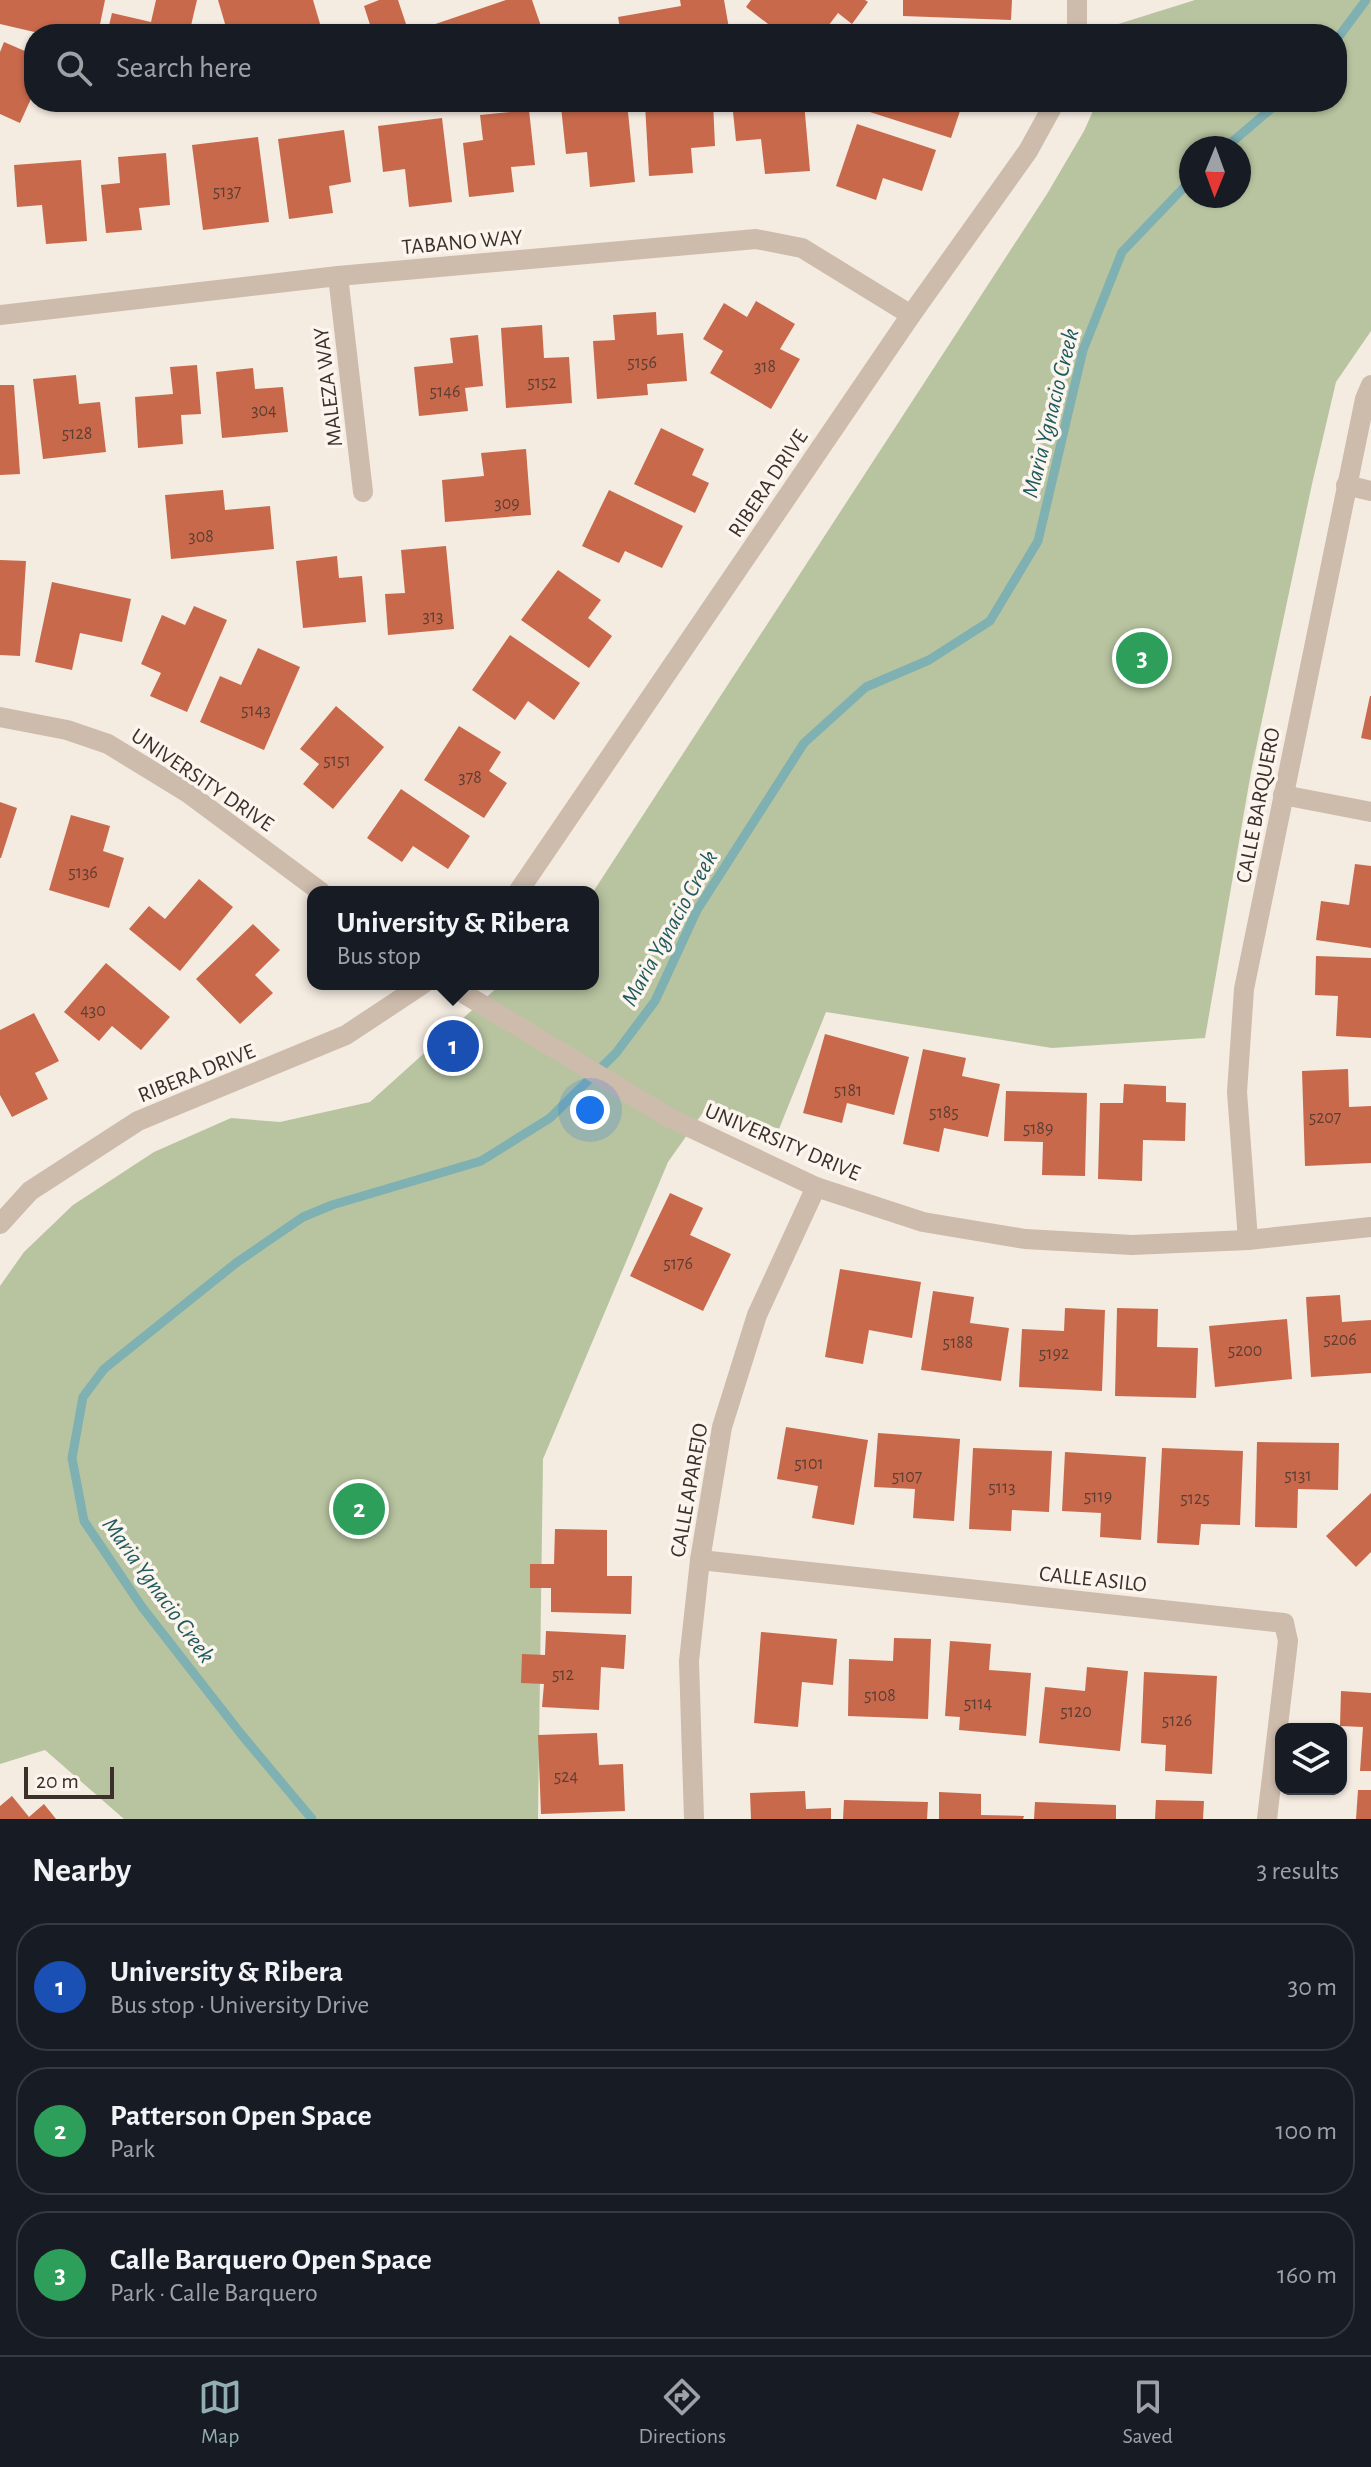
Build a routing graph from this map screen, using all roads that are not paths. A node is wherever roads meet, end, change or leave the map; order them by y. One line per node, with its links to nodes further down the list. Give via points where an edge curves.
1 (1077, 0): 2 (street)
2 (1077, 24)
3 (1049, 112): 6 (street, RIBERA DRIVE, via 1028,151)
4 (338, 276): 5 (street, TABANO WAY); 6 (street, TABANO WAY, via 756,239 802,248); 10 (street, MALEZA WAY)
5 (0, 315)
6 (911, 315): 15 (street, RIBERA DRIVE)
7 (1371, 385): 8 (street, CALLE BARQUERO)
8 (1346, 485): 9 (street); 12 (street, CALLE BARQUERO)
9 (1371, 491)
10 (363, 492)
11 (0, 717): 14 (street, UNIVERSITY DRIVE, via 108,744 188,793)
12 (1283, 795): 13 (street); 21 (street, CALLE BARQUERO, via 1244,989 1237,1092)
13 (1371, 812)
14 (313, 886)
15 (522, 886)
16 (414, 990): 19 (street, RIBERA DRIVE, via 346,1035 138,1121 30,1191)
17 (458, 990): 18 (street, UNIVERSITY DRIVE, via 668,1117)
18 (816, 1187): 21 (street, UNIVERSITY DRIVE, via 923,1222 1025,1239 1132,1245); 22 (street, CALLE APAREJO, via 757,1315 722,1427)
19 (0, 1224)
20 (1371, 1227): 21 (street, UNIVERSITY DRIVE)
21 (1248, 1240)
22 (700, 1560): 23 (street, CALLE APAREJO, via 689,1661); 24 (street, CALLE ASILO, via 1284,1623 1288,1641)
23 (694, 1819)
24 (1267, 1819)

